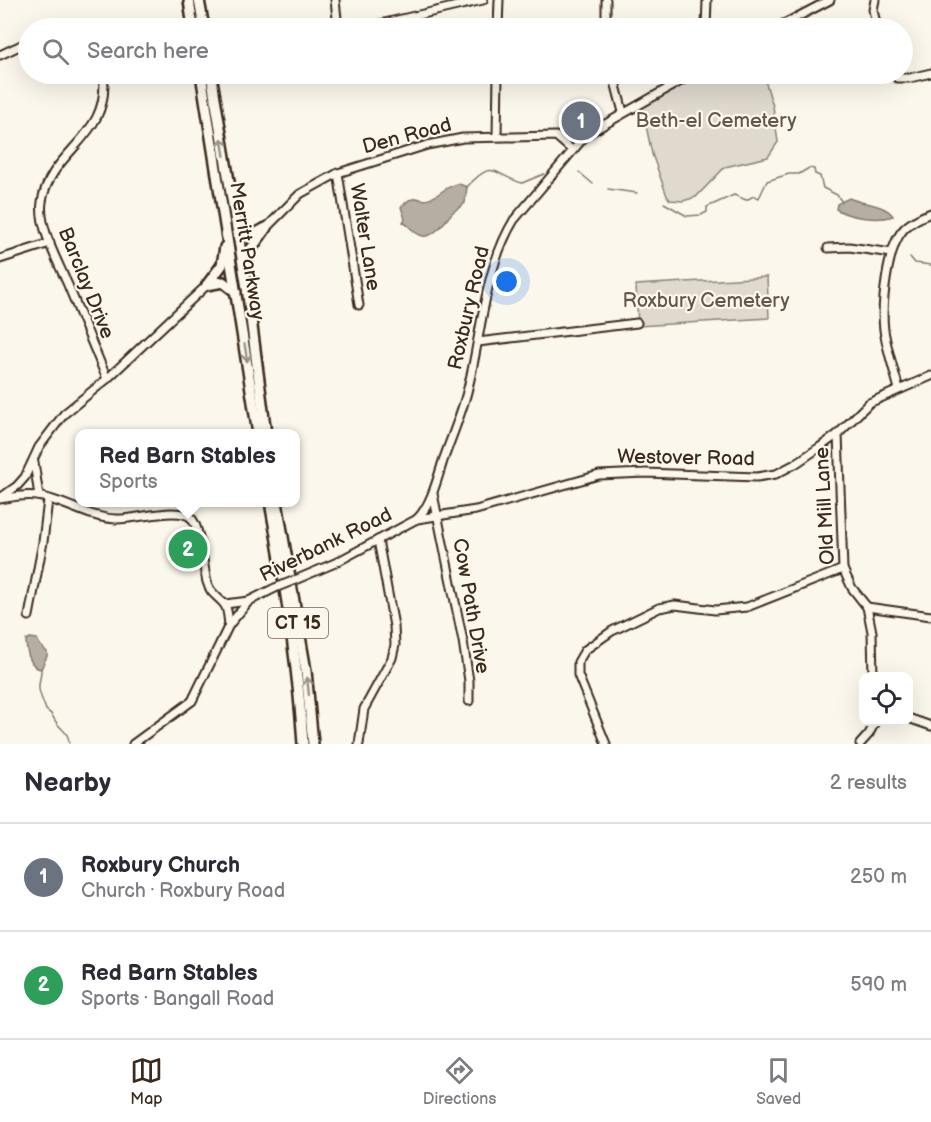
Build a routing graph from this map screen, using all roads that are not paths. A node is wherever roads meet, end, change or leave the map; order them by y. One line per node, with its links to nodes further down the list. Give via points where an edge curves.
1 (189, 0): 10 (highway)
2 (199, 0): 11 (highway)
3 (334, 0): 12 (street)
4 (483, 0): 13 (street)
5 (498, 0): 14 (street)
6 (606, 0): 15 (street)
7 (707, 0): 16 (street)
8 (830, 0): 17 (street)
9 (875, 0): 18 (street)
10 (192, 18)
11 (202, 18)
12 (337, 18)
13 (406, 18)
14 (498, 18)
15 (606, 18)
16 (706, 18)
17 (795, 18)
18 (874, 18)
19 (18, 47): 20 (street)
20 (0, 55)
21 (931, 73): 22 (street)
22 (913, 77)
23 (105, 84): 37 (street, Barclay Drive, via 103,105 96,121 45,189 42,217)
24 (203, 84): 36 (highway, Merritt Parkway)
25 (213, 84): 34 (highway, Merritt Parkway, one-way to 25)
26 (498, 84): 30 (street)
27 (616, 84): 29 (street)
28 (675, 84): 29 (street, Roxbury Road)
29 (623, 112): 31 (street, Roxbury Road, via 586,135)
30 (497, 136): 31 (street, Den Road, via 555,136); 32 (street, Den Road, via 427,144)
31 (572, 150): 46 (street, Roxbury Road, via 519,211 504,236 492,268)
32 (338, 174): 35 (street, Den Road, via 300,194); 44 (street, Walter Lane)
33 (931, 213): 39 (street, via 903,229)
34 (236, 222): 35 (highway, via 251,234); 42 (highway, Merritt Parkway)
35 (266, 228): 42 (highway, via 249,252)
36 (226, 233): 41 (highway, via 222,265); 43 (highway, Merritt Parkway)
37 (50, 243): 40 (street); 48 (street, Barclay Drive)
38 (828, 248): 39 (street, via 849,246)
39 (892, 253): 49 (street, via 884,329)
40 (0, 259)
41 (207, 285): 43 (highway, via 223,282); 48 (street)
42 (246, 288): 51 (highway, Merritt Parkway)
43 (236, 292): 50 (highway, Merritt Parkway, one-way to 50)
44 (359, 305)
45 (637, 324): 46 (street)
46 (478, 342): 54 (street, Roxbury Road, via 466,393)
47 (931, 376): 49 (street, Westover Road)
48 (107, 379): 53 (street, via 64,414 39,447)
49 (899, 389): 52 (street, Westover Road, via 869,404)
50 (257, 429)
51 (265, 429)
52 (838, 434): 60 (street, Westover Road, via 776,474 757,477 614,473); 63 (street, Old Mill Lane)
53 (34, 462): 55 (street); 56 (street, via 21,482)
54 (432, 491): 60 (street); 61 (street, Roxbury Road)
55 (39, 496): 56 (street); 57 (street)
56 (0, 499)
57 (48, 500): 65 (street, via 115,519 185,513 197,529 210,591); 67 (street)
58 (271, 507): 76 (highway, CT 15, via 287,595)
59 (278, 507): 77 (highway, CT 15, one-way to 59, via 306,671)
60 (438, 517): 61 (street, Westover Road); 71 (street, Cow Path Drive, via 464,641)
61 (417, 519): 62 (street, Riverbank Road)
62 (378, 540): 64 (street, Riverbank Road, bridge); 78 (street, via 395,645 364,709)
63 (843, 569): 66 (street, Old Mill Lane); 79 (street, via 747,607 658,608 612,631 585,650 578,662 578,675)
64 (249, 601): 65 (street, Riverbank Road); 69 (street, Riverbank Road)
65 (225, 604): 69 (street)
66 (867, 607): 68 (street); 70 (street, Old Mill Lane)
67 (29, 616)
68 (931, 616)
69 (229, 625): 75 (street, Riverbank Road, via 192,701)
70 (873, 672)
71 (469, 701)
72 (913, 719): 74 (street)
73 (873, 726): 80 (street)
74 (931, 726)
75 (133, 744)
76 (303, 744)
77 (313, 744)
78 (359, 744)
79 (606, 744)
80 (860, 744)

